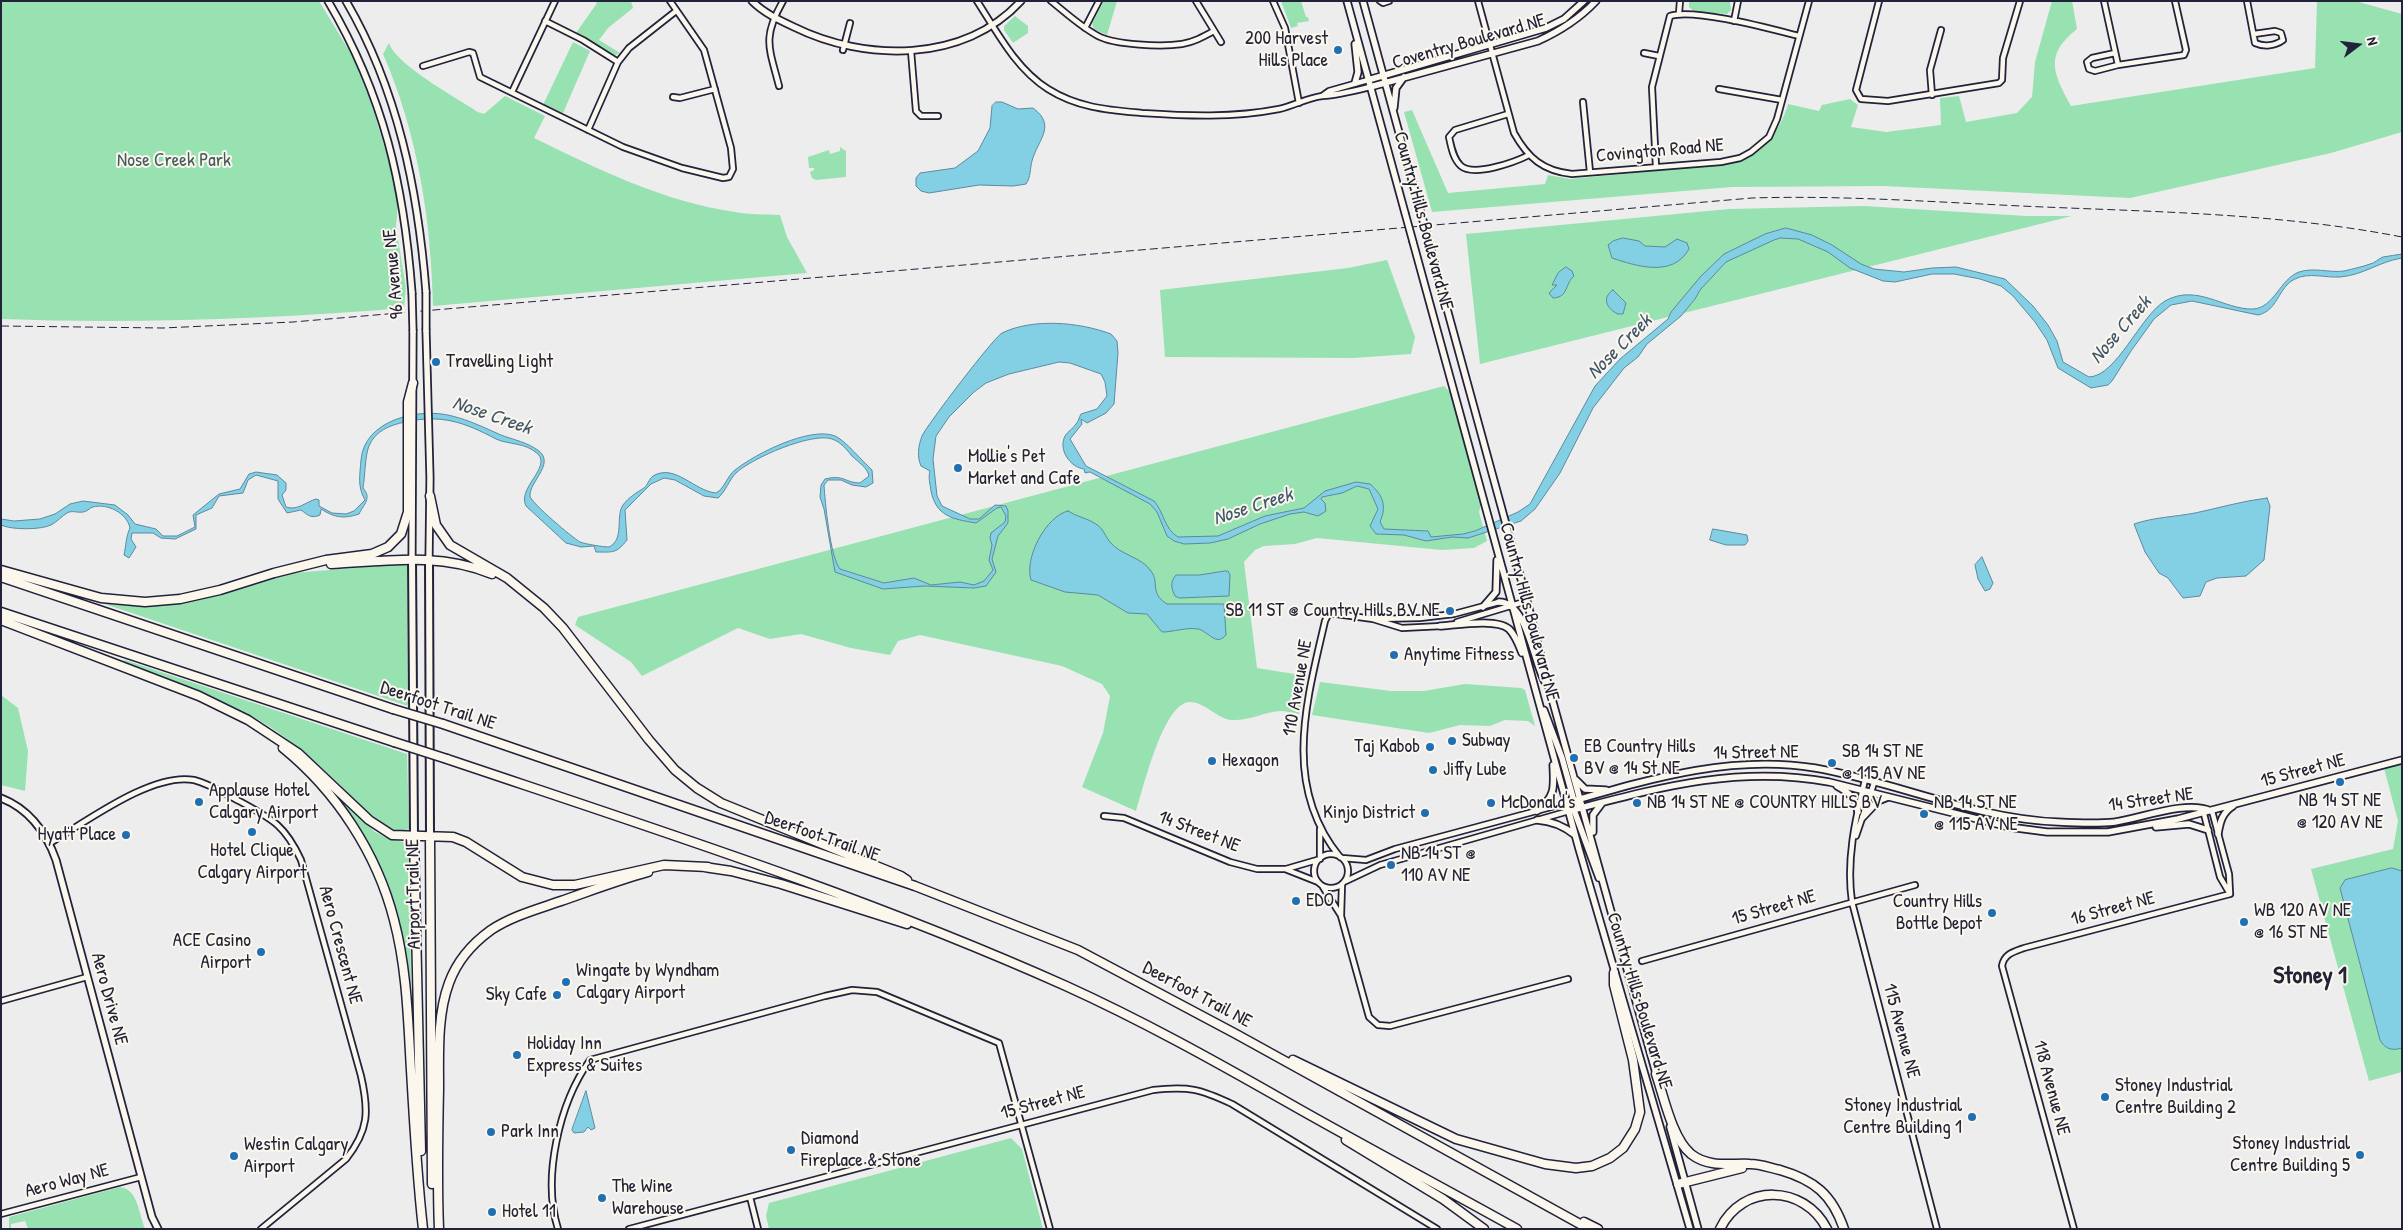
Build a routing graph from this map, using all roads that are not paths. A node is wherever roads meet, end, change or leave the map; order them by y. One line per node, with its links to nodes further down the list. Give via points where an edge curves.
1 (328, 1): 75 (main road, 96 Avenue NE, bridge, via 359,60 389,141 406,226 412,293)
2 (346, 1): 77 (main road, 96 Avenue NE, bridge, via 373,51 402,136 420,223 426,292)
3 (555, 1): 31 (street)
4 (670, 1): 28 (street)
5 (752, 1): 30 (main road)
6 (783, 1): 30 (street)
7 (977, 1): 35 (street)
8 (1021, 1): 35 (main road)
9 (1051, 1): 36 (street)
10 (1099, 1): 36 (street)
11 (1196, 1): 38 (street)
12 (1273, 1): 67 (street, via 1285,28)
13 (1346, 1): 34 (main road, Country Hills Boulevard NE)
14 (1363, 1): 52 (main road, Country Hills Boulevard NE)
15 (1380, 1): 16 (street)
16 (1390, 1)
17 (1478, 1): 42 (street, Covington Road NE)
18 (1584, 1): 42 (main road, Coventry Boulevard NE, via 1564,19 1546,28)
19 (1596, 1): 47 (main road, Coventry Boulevard NE, via 1560,31)
20 (1680, 1): 29 (street)
21 (1738, 1): 32 (street)
22 (1809, 1): 40 (street, Covington Road NE)
23 (1879, 1): 62 (street, via 1856,90 1861,98 1888,101)
24 (2020, 1): 62 (street, via 2003,58 2002,80)
25 (2104, 1): 46 (street)
26 (2175, 1): 50 (street, via 2186,50 2184,55)
27 (2247, 1): 39 (street)
28 (676, 11): 49 (street, via 629,48); 59 (street, via 704,50)
29 (1679, 13): 32 (street); 48 (street, via 1670,16)
30 (773, 17): 43 (main road); 57 (street, via 768,41)
31 (545, 21): 49 (street); 61 (street)
32 (1734, 21): 40 (street)
33 (850, 23): 43 (street)
34 (1353, 25): 54 (main road, Country Hills Boulevard NE); 56 (main road, via 1358,72)
35 (993, 26): 44 (main road, via 966,39); 67 (street, via 1017,60 1038,82 1079,104 1099,110 1223,116 1280,109)
36 (1085, 28): 38 (street, via 1099,37 1112,40 1167,45 1199,40)
37 (1941, 30): 62 (street, via 1930,70)
38 (1214, 31): 41 (street)
39 (2254, 34): 39 (street, via 2255,43 2261,46 2278,44 2283,40 2281,33 2275,31)
40 (1799, 36): 65 (street, Covington Road NE)
41 (1221, 42)
42 (1490, 45): 47 (street, Covington Road NE); 52 (main road, Coventry Boulevard NE)
43 (844, 47): 44 (main road)
44 (911, 51): 70 (street, via 916,112 921,116)
45 (1644, 53): 48 (street)
46 (2115, 53): 50 (street); 50 (street, via 2087,62 2089,69 2095,70)
47 (1492, 54): 53 (main road, Coventry Boulevard NE); 68 (street, Covington Road NE)
48 (1659, 56): 73 (street, via 1652,87)
49 (618, 62): 71 (street)
50 (2118, 65)
51 (423, 66): 61 (street, via 469,52 480,77)
52 (1383, 75): 54 (main road, Coventry Boulevard NE); 55 (main road, Country Hills Boulevard NE)
53 (1404, 77): 55 (main road, Coventry Boulevard NE); 69 (main road, via 1396,88)
54 (1368, 80): 56 (street); 58 (main road, Country Hills Boulevard NE)
55 (1385, 82): 58 (main road, Coventry Boulevard NE); 69 (main road, Country Hills Boulevard NE)
56 (1355, 83): 63 (street)
57 (779, 86)
58 (1370, 87): 63 (street); 78 (main road, Country Hills Boulevard NE, bridge)
59 (716, 88): 64 (street, via 680,98); 71 (street, via 731,148 733,169 729,177 682,168 623,147)
60 (1719, 89): 65 (street)
61 (512, 92): 71 (street)
62 (1932, 95)
63 (1322, 96): 67 (street)
64 (672, 97)
65 (1782, 100): 73 (street, Covington Road NE, via 1769,137 1751,152 1721,162)
66 (1583, 102): 74 (street)
67 (1299, 103)
68 (1508, 114): 72 (street, Covington Road NE, via 1514,133); 72 (street, via 1455,130 1449,137 1459,164 1466,169 1489,168)
69 (1394, 115): 86 (main road, Country Hills Boulevard NE, bridge)
70 (938, 116)
71 (588, 130)
72 (1529, 156): 74 (street, Covington Road NE, via 1556,172)
73 (1656, 166): 74 (street, Covington Road NE)
74 (1590, 172)
75 (413, 383): 76 (highway, via 408,402)
76 (410, 454): 79 (main road); 81 (highway, via 408,512 396,541 372,554 326,560)
77 (430, 496): 80 (main road, 96 Avenue NE); 84 (highway, via 436,525 450,545)
78 (1495, 543): 87 (main road, Country Hills Boulevard NE); 88 (main road, via 1498,567 1496,592)
79 (412, 559): 80 (highway); 81 (highway); 127 (main road, Airport Trail NE)
80 (429, 559): 84 (highway, via 470,565); 128 (main road, Airport Trail NE)
81 (311, 566): 82 (highway, via 188,597 145,602 101,598)
82 (1, 570)
83 (1, 577): 141 (highway, Deerfoot Trail NE, bridge)
84 (525, 591): 141 (highway, via 563,628 648,740 696,788 737,810 902,876)
85 (1499, 602): 87 (main road); 88 (street)
86 (1528, 602): 87 (street); 94 (main road, Country Hills Boulevard NE)
87 (1513, 606): 92 (street); 93 (main road, Country Hills Boulevard NE); 94 (main road, via 1519,612 1541,675)
88 (1483, 607): 90 (street, via 1420,618)
89 (1, 612): 147 (highway, bridge, via 749,861)
90 (1373, 619): 92 (street, via 1402,628); 123 (street, 110 Avenue NE, via 1329,613 1323,633 1302,737 1305,779)
91 (1, 620): 96 (highway, via 199,696)
92 (1440, 626): 93 (main road, via 1505,626)
93 (1528, 663): 95 (main road, Country Hills Boulevard NE)
94 (1549, 688): 99 (main road, Country Hills Boulevard NE)
95 (1536, 694): 97 (main road, Country Hills Boulevard NE); 109 (main road, via 1550,723)
96 (234, 713): 127 (highway, via 298,753 368,820 398,837); 166 (highway, via 288,752 328,792 358,833 385,892 394,919 404,973)
97 (1553, 755): 110 (main road, Country Hills Boulevard NE); 115 (main road, via 1554,787 1550,800)
98 (2402, 760): 112 (main road, 15 Street NE)
99 (1575, 780): 103 (main road, via 1585,789); 108 (main road, Country Hills Boulevard NE)
100 (1865, 780): 102 (main road, 14 Street NE); 103 (main road, 14 Street NE, via 1816,768 1750,764 1698,770); 104 (street, 115 Avenue NE)
101 (1829, 782): 104 (main road, 14 Street NE); 111 (main road, 14 Street NE, via 1783,776 1731,776 1697,780); 118 (main road, via 1849,792)
102 (1874, 783): 105 (street, 115 Avenue NE); 114 (main road, 14 Street NE, via 2003,815 2056,822 2112,822 2180,809)
103 (1613, 790): 108 (main road, 14 Street NE)
104 (1863, 790): 105 (main road, 14 Street NE); 118 (street, 115 Avenue NE)
105 (1871, 792): 106 (main road, 14 Street NE); 120 (street, 115 Avenue NE)
106 (1889, 797): 120 (main road, via 1878,801); 122 (main road, 14 Street NE, via 2029,830 2092,833)
107 (1, 798): 131 (main road, Aero Drive NE, via 12,802 34,820)
108 (1581, 799): 109 (main road, 14 Street NE); 113 (main road, Country Hills Boulevard NE)
109 (1574, 801): 110 (main road, 14 Street NE); 113 (main road)
110 (1566, 803): 115 (street, 14 Street NE); 116 (main road, Country Hills Boulevard NE)
111 (1602, 803): 113 (main road, 14 Street NE); 132 (main road, via 1592,821)
112 (2240, 803): 117 (main road, 15 Street NE); 125 (main road, via 2226,811)
113 (1583, 807): 116 (main road, 14 Street NE); 132 (main road, Country Hills Boulevard NE)
114 (2203, 810): 117 (main road, 14 Street NE); 122 (main road, 14 Street NE); 124 (street)
115 (1537, 811): 130 (street, 14 Street NE)
116 (1572, 811): 121 (street, 14 Street NE); 126 (main road, Country Hills Boulevard NE); 144 (main road)
117 (2212, 811): 125 (street)
118 (1858, 812): 129 (street, 115 Avenue NE)
119 (1104, 816): 137 (street, 14 Street NE, via 1124,818 1230,862 1257,869)
120 (1863, 818): 129 (street, 115 Avenue NE)
121 (1537, 820): 126 (main road, via 1549,821); 133 (street, 14 Street NE)
122 (2144, 827): 124 (main road, via 2189,824)
123 (1320, 828): 134 (street, 110 Avenue NE); 135 (street, 110 Avenue NE)
124 (2208, 830): 143 (street, via 2220,877)
125 (2218, 834): 143 (street, via 2229,874)
126 (1575, 835): 150 (main road, Country Hills Boulevard NE)
127 (414, 836): 128 (highway); 166 (highway, Airport Trail NE)
128 (430, 836): 136 (highway, via 453,837 466,842 522,877 553,885 574,885 664,865); 167 (highway, Airport Trail NE, via 431,1168)
129 (1854, 840): 145 (street, 115 Avenue NE, via 1850,863)
130 (1421, 842): 133 (street); 134 (street, 14 Street NE, via 1366,860)
131 (50, 843): 151 (main road, Aero Drive NE); 165 (street, Aero Crescent NE, via 138,792 179,779 208,785 253,808 272,819 292,840 301,860 361,1076 367,1116 356,1146 346,1159)
132 (1595, 851): 144 (main road, Country Hills Boulevard NE)
133 (1410, 856): 139 (street, 14 Street NE, via 1380,865)
134 (1341, 858): 135 (street, via 1330,854); 139 (street, via 1348,872)
135 (1319, 859): 137 (street, 14 Street NE); 138 (street, via 1314,870)
136 (708, 867): 147 (highway, via 790,887); 167 (highway, via 648,872 530,911 492,930 472,946 459,963 444,1003 440,1040)
137 (1285, 869): 138 (street, 14 Street NE)
138 (1318, 882): 142 (street)
139 (1343, 883): 142 (street, via 1335,888); 146 (street)
140 (1915, 885): 145 (street, 15 Street NE)
141 (915, 886): 154 (highway, Deerfoot Trail NE, via 1078,950)
142 (1323, 886): 146 (street)
143 (2230, 894): 148 (street, 16 Street NE, via 2024,948)
144 (1608, 901): 155 (main road, Country Hills Boulevard NE)
145 (1852, 902): 149 (street, 15 Street NE); 182 (street, 115 Avenue NE)
146 (1341, 916): 152 (street, via 1369,1017 1381,1026)
147 (931, 930): 156 (highway, via 1091,998 1226,1066)
148 (2006, 957): 183 (street, 118 Avenue NE, via 2002,966)
149 (1642, 961)
150 (1614, 973): 154 (highway, via 1614,985 1634,1060 1640,1112 1629,1140 1617,1154 1584,1168 1545,1164 1456,1139); 160 (main road, Country Hills Boulevard NE)
151 (87, 977): 153 (street); 159 (main road, Aero Drive NE)
152 (1568, 978)
153 (1, 1000)
154 (1236, 1034): 162 (highway, Deerfoot Trail NE)
155 (1656, 1074): 158 (highway, via 1679,1140 1691,1154 1712,1163); 160 (main road, Country Hills Boulevard NE)
156 (1285, 1101): 173 (highway, via 1443,1199); 174 (highway)
157 (1022, 1124): 161 (street, 15 Street NE); 168 (street, via 999,1043 876,992 842,991 590,1060 570,1098 551,1171 553,1211); 171 (street); 172 (street, 15 Street NE, via 1153,1090 1182,1087 1208,1093 1232,1104)
158 (1767, 1167): 160 (highway, via 1740,1168); 181 (highway, via 1804,1177 1823,1192)
159 (141, 1177): 163 (street, Aero Way NE); 164 (main road, Aero Drive NE)
160 (1682, 1183): 177 (main road, Country Hills Boulevard NE); 178 (main road, Country Hills Boulevard NE)
161 (750, 1196): 169 (street, 15 Street NE); 170 (street)
162 (1555, 1210): 175 (highway, Deerfoot Trail NE); 176 (highway)
163 (1, 1214)
164 (158, 1229)
165 (261, 1229)
166 (423, 1229)
167 (437, 1229)
168 (558, 1229)
169 (629, 1229)
170 (758, 1229)
171 (1050, 1229)
172 (1437, 1229)
173 (1484, 1229)
174 (1517, 1229)
175 (1589, 1229)
176 (1598, 1229)
177 (1690, 1229)
178 (1698, 1229)
179 (1720, 1229): 180 (highway, via 1741,1204 1769,1194 1791,1196 1802,1201 1818,1215)
180 (1827, 1229)
181 (1844, 1229)
182 (1937, 1229)
183 (2074, 1229)

